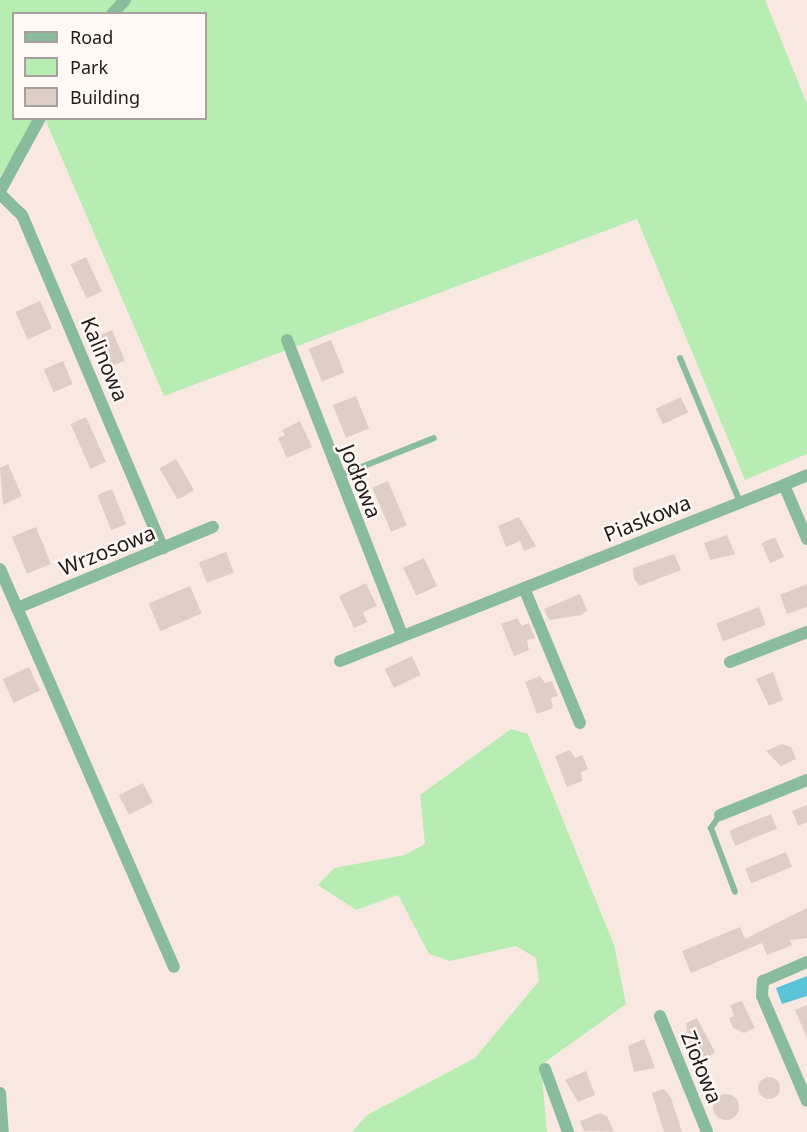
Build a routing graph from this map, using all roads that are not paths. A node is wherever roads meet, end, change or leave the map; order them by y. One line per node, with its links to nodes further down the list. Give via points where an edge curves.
1 (125, 0): 2 (street)
2 (114, 12)
3 (39, 120): 4 (street)
4 (0, 192): 14 (street, Kalinowa, via 22,214)
5 (287, 340): 9 (street, Jodłowa)
6 (680, 358): 11 (lane)
7 (434, 438): 9 (lane)
8 (807, 475): 10 (street, Piaskowa)
9 (338, 476): 19 (street, Jodłowa)
10 (784, 485): 11 (street, Piaskowa); 13 (street)
11 (740, 502): 16 (street, Piaskowa)
12 (213, 527): 14 (street, Wrzosowa)
13 (807, 539)
14 (163, 548): 17 (street, Wrzosowa)
15 (0, 569): 17 (street)
16 (524, 588): 19 (street, Piaskowa); 22 (street)
17 (16, 608): 27 (street)
18 (807, 632): 21 (street)
19 (402, 635): 20 (street, Piaskowa)
20 (339, 661)
21 (730, 662)
22 (580, 723)
23 (807, 780): 24 (street)
24 (720, 815): 25 (lane, via 711,828)
25 (735, 892)
26 (807, 962): 31 (street, via 763,981 762,996)
27 (174, 967)
28 (660, 1016): 34 (street, Ziołowa)
29 (545, 1069): 33 (street)
30 (0, 1093): 32 (street)
31 (807, 1101)
32 (3, 1132)
33 (568, 1132)
34 (707, 1132)

